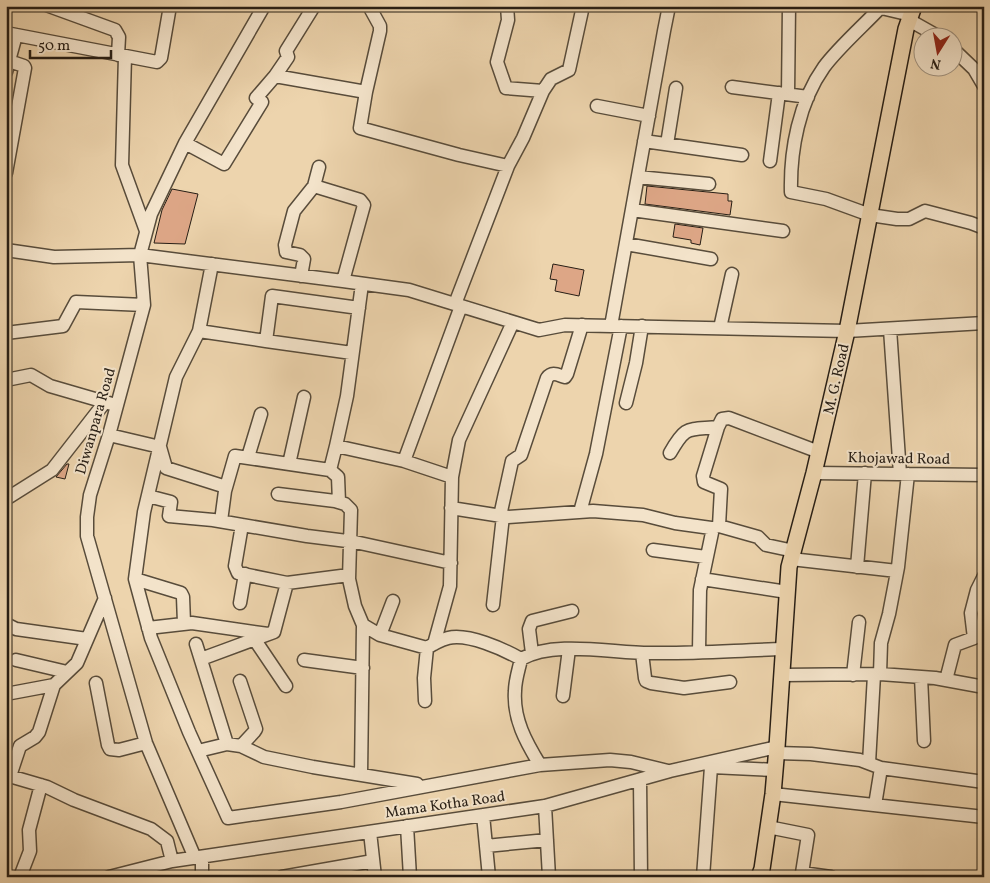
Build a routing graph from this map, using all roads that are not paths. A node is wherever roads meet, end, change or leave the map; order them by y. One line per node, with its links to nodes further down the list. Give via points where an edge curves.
1 (49, 6): 11 (street)
2 (170, 6): 15 (street, via 160,61)
3 (264, 6): 29 (street, Diwanpara Road)
4 (314, 6): 18 (street)
5 (369, 6): 23 (street, via 380,31)
6 (507, 6): 22 (street, via 508,20 497,62 506,88)
7 (583, 6): 22 (street, via 569,70 551,80)
8 (669, 6): 27 (street)
9 (788, 6): 24 (street)
10 (877, 7): 12 (street); 25 (street, via 825,65)
11 (78, 11): 15 (street, via 115,30)
12 (912, 14): 13 (street); 40 (main road, M. G. Road, via 906,29)
13 (928, 28)
14 (11, 34): 15 (street); 17 (street)
15 (121, 55): 42 (street, via 122,165)
16 (962, 58): 19 (street)
17 (8, 67): 35 (street, via 25,68)
18 (275, 76): 23 (street); 29 (street, via 256,98 262,102 224,164)
19 (984, 86)
20 (676, 88): 30 (street)
21 (732, 88): 24 (street)
22 (543, 91): 34 (street)
23 (366, 92): 34 (street, via 360,128)
24 (783, 94): 25 (street); 32 (street)
25 (808, 97): 40 (street, via 794,142 790,166 791,192)
26 (597, 106): 27 (street)
27 (649, 116): 28 (street)
28 (644, 141): 30 (street); 36 (street)
29 (185, 143): 42 (street, Diwanpara Road, via 150,214)
30 (667, 144): 31 (street)
31 (742, 155)
32 (770, 161)
33 (319, 166): 38 (street)
34 (508, 166): 54 (street)
35 (6, 174)
36 (638, 177): 37 (street); 39 (street)
37 (710, 184)
38 (314, 186): 50 (street, via 294,211 284,245 286,252 304,259); 51 (street, via 360,200 364,205)
39 (632, 210): 43 (street); 44 (street)
40 (870, 215): 41 (street, via 910,219 925,211); 64 (main road, M. G. Road)
41 (984, 228)
42 (146, 231): 46 (street, Diwanpara Road)
43 (783, 231)
44 (626, 244): 47 (street); 59 (street)
45 (6, 250): 46 (street, via 54,257)
46 (140, 255): 48 (street); 53 (street, Diwanpara Road)
47 (711, 258)
48 (212, 264): 50 (street); 63 (street)
49 (732, 274): 61 (street)
50 (301, 276): 51 (street)
51 (343, 281): 52 (street)
52 (362, 284): 54 (street, via 409,290); 55 (street)
53 (144, 305): 65 (street, via 76,302 63,326); 71 (street, Diwanpara Road)
54 (458, 305): 56 (street); 80 (street)
55 (358, 308): 66 (street, via 272,296); 67 (street)
56 (513, 322): 58 (street, via 539,330); 87 (street, via 459,440)
57 (984, 323): 62 (street)
58 (582, 325): 59 (street); 95 (street, via 567,374 565,377 554,374 547,378 520,455 512,461)
59 (616, 326): 60 (street); 94 (street, via 596,454)
60 (642, 326): 61 (street); 70 (street)
61 (720, 328): 64 (street)
62 (890, 328): 64 (street); 85 (street)
63 (199, 331): 66 (street); 75 (street, via 176,377)
64 (847, 331): 77 (main road, M. G. Road)
65 (6, 333)
66 (266, 341): 67 (street)
67 (352, 352): 76 (street)
68 (6, 380): 71 (street, via 31,375 50,386)
69 (304, 397): 81 (street)
70 (626, 403)
71 (111, 404): 74 (street, Diwanpara Road); 91 (street, via 52,470)
72 (261, 414): 79 (street)
73 (718, 427): 77 (street, via 722,419 729,418); 78 (street, via 687,430); 98 (street, via 703,476 704,482 721,489)
74 (109, 435): 75 (street); 113 (street, Diwanpara Road, via 90,495 87,517 87,536)
75 (160, 446): 88 (street, via 166,468); 90 (street)
76 (336, 446): 80 (street); 82 (street)
77 (819, 452): 83 (main road, M. G. Road)
78 (670, 453)
79 (248, 457): 81 (street); 88 (street, via 235,456)
80 (404, 461): 87 (street)
81 (289, 464): 82 (street)
82 (330, 470): 92 (street, via 338,477)
83 (814, 473): 84 (street, Khojawad Road); 101 (main road, M. G. Road)
84 (865, 473): 85 (street, Khojawad Road); 104 (street)
85 (904, 474): 86 (street, Khojawad Road); 105 (street)
86 (984, 475)
87 (452, 477): 93 (street)
88 (226, 487): 96 (street)
89 (278, 494): 92 (street)
90 (148, 496): 96 (street, via 171,502 169,516); 109 (street)
91 (6, 498)
92 (340, 502): 99 (street, via 351,510)
93 (451, 508): 95 (street); 103 (street)
94 (580, 512): 95 (street); 98 (street, via 644,515 675,523)
95 (502, 516): 116 (street)
96 (221, 521): 97 (street)
97 (242, 525): 99 (street); 106 (street, via 235,569)
98 (716, 527): 101 (street, via 758,536 766,545); 102 (street)
99 (351, 542): 103 (street); 107 (street)
100 (653, 550): 102 (street)
101 (792, 555): 104 (street); 112 (main road, M. G. Road)
102 (706, 557): 110 (street)
103 (451, 563): 128 (street, via 450,586)
104 (857, 567): 105 (street)
105 (897, 571): 141 (street)
106 (245, 574): 111 (street); 115 (street)
107 (349, 575): 111 (street); 121 (street, via 355,606)
108 (984, 576): 143 (street, via 971,613 974,638 955,645)
109 (135, 579): 120 (street, via 181,593); 122 (street)
110 (702, 579): 112 (street); 131 (street)
111 (287, 583): 123 (street, via 275,630)
112 (787, 592): 130 (main road, M. G. Road)
113 (105, 598): 125 (street); 154 (street, Diwanpara Road)
114 (393, 601): 124 (street)
115 (240, 603)
116 (493, 604)
117 (572, 611): 133 (street, via 532,621)
118 (859, 622): 140 (street)
119 (6, 624): 125 (street, via 16,629)
120 (184, 624): 122 (street); 123 (street)
121 (364, 625): 124 (street); 137 (street)
122 (148, 628): 158 (street)
123 (271, 634): 126 (street)
124 (380, 635): 128 (street)
125 (87, 639): 138 (street, via 77,663)
126 (255, 640): 134 (street); 148 (street)
127 (196, 644): 134 (street)
128 (430, 646): 133 (street, via 450,637 465,638); 152 (street, via 424,678)
129 (569, 649): 132 (street); 133 (street); 151 (street)
130 (784, 649): 131 (street); 139 (main road, M. G. Road)
131 (699, 652): 132 (street)
132 (642, 653): 145 (street, via 645,678 651,683 684,688)
133 (526, 656): 159 (street, via 515,690 516,717)
134 (201, 659): 155 (street)
135 (16, 660): 138 (street)
136 (304, 660): 137 (street)
137 (363, 668): 165 (street)
138 (67, 672): 147 (street)
139 (783, 675): 140 (street); 157 (main road, M. G. Road)
140 (853, 675): 141 (street)
141 (877, 675): 142 (street); 160 (street)
142 (921, 677): 143 (street); 153 (street)
143 (946, 680): 149 (street)
144 (240, 681): 156 (street, via 256,729)
145 (730, 682)
146 (96, 683): 154 (street, via 110,749)
147 (54, 685): 150 (street); 166 (street, via 38,732 20,746)
148 (286, 686)
149 (984, 687)
150 (6, 694)
151 (564, 696)
152 (425, 701)
153 (924, 741)
154 (146, 743): 181 (street, Diwanpara Road)
155 (227, 744): 156 (street); 158 (street)
156 (241, 746): 165 (street, via 264,757)
157 (777, 750): 160 (street, Mama Kotha Road, via 860,760); 161 (street, Mama Kotha Road); 163 (main road, M. G. Road)
158 (198, 751): 170 (street, via 228,818)
159 (540, 765): 164 (street, via 610,760); 170 (street)
160 (875, 765): 168 (street, Mama Kotha Road); 172 (street)
161 (697, 766): 162 (street, Mama Kotha Road); 164 (street, Mama Kotha Road)
162 (712, 767): 163 (street, Mama Kotha Road); 193 (street)
163 (775, 770): 171 (main road, M. G. Road)
164 (670, 771): 167 (street, Mama Kotha Road)
165 (361, 775): 170 (street)
166 (8, 776): 169 (street)
167 (640, 780): 173 (street, Mama Kotha Road); 192 (street)
168 (984, 782)
169 (41, 785): 182 (street, via 151,829 167,841); 184 (street, via 29,830 30,851)
170 (427, 786)
171 (773, 794): 172 (street); 177 (main road, M. G. Road)
172 (874, 805): 175 (street)
173 (545, 806): 174 (street, Mama Kotha Road); 179 (street)
174 (483, 815): 176 (street, Mama Kotha Road); 180 (street)
175 (984, 818)
176 (407, 826): 178 (street, Mama Kotha Road); 189 (street)
177 (768, 827): 194 (main road, M. G. Road); 195 (street, via 808,835 802,872)
178 (370, 832): 181 (street, Mama Kotha Road); 183 (street)
179 (547, 840): 180 (street); 191 (street)
180 (486, 846): 190 (street)
181 (198, 857): 182 (street, Mama Kotha Road); 186 (street)
182 (172, 861): 185 (street, Mama Kotha Road)
183 (373, 861): 187 (street); 188 (street)
184 (20, 877)
185 (109, 877)
186 (202, 877)
187 (282, 877)
188 (375, 877)
189 (410, 877)
190 (489, 877)
191 (549, 877)
192 (641, 877)
193 (703, 877)
194 (759, 877)
195 (831, 877)

